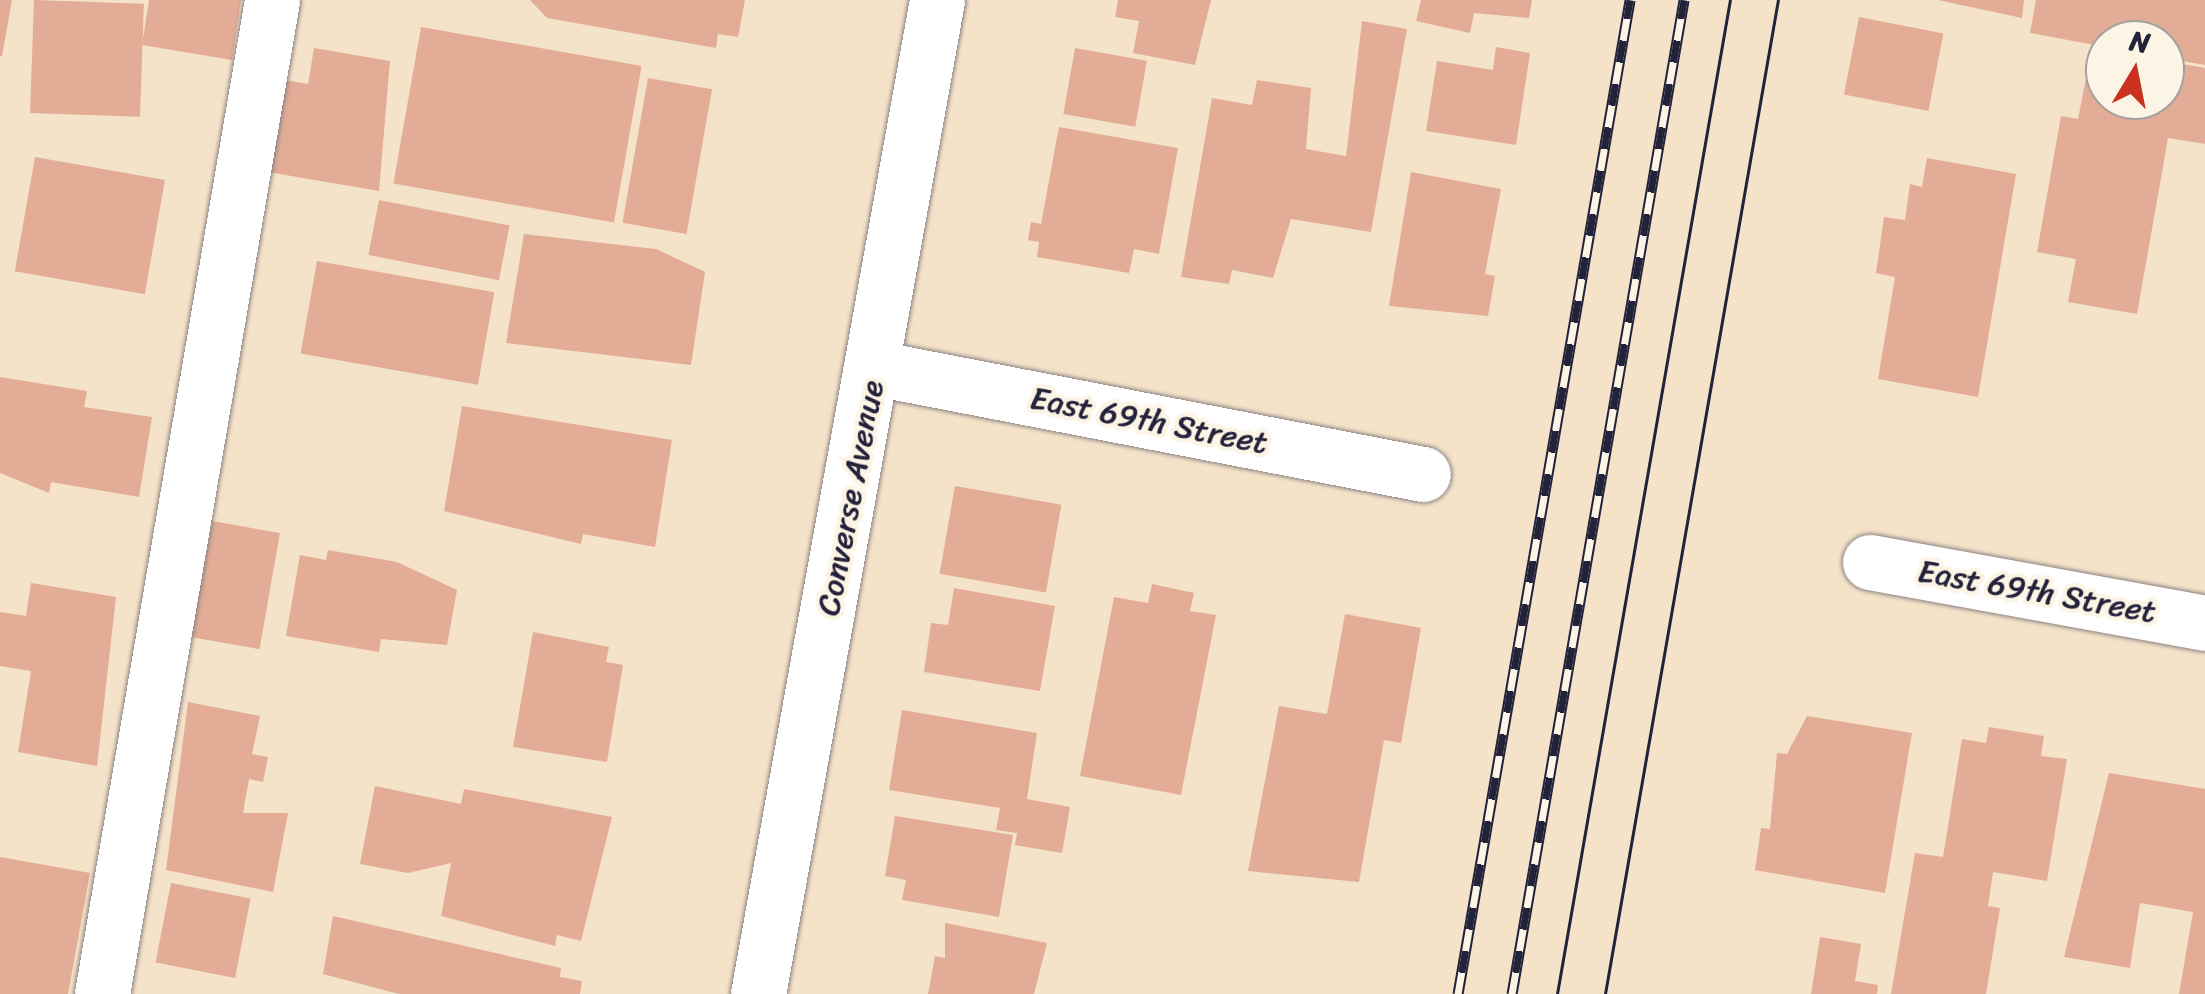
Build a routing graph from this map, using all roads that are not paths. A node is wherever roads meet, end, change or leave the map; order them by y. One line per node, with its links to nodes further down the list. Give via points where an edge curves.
1 (272, 0): 7 (street)
2 (937, 0): 3 (street, Converse Avenue)
3 (876, 368): 4 (street, East 69th Street); 8 (street, Converse Avenue)
4 (1423, 474)
5 (1870, 562): 6 (street, East 69th Street)
6 (2205, 623)
7 (102, 994)
8 (758, 994)

